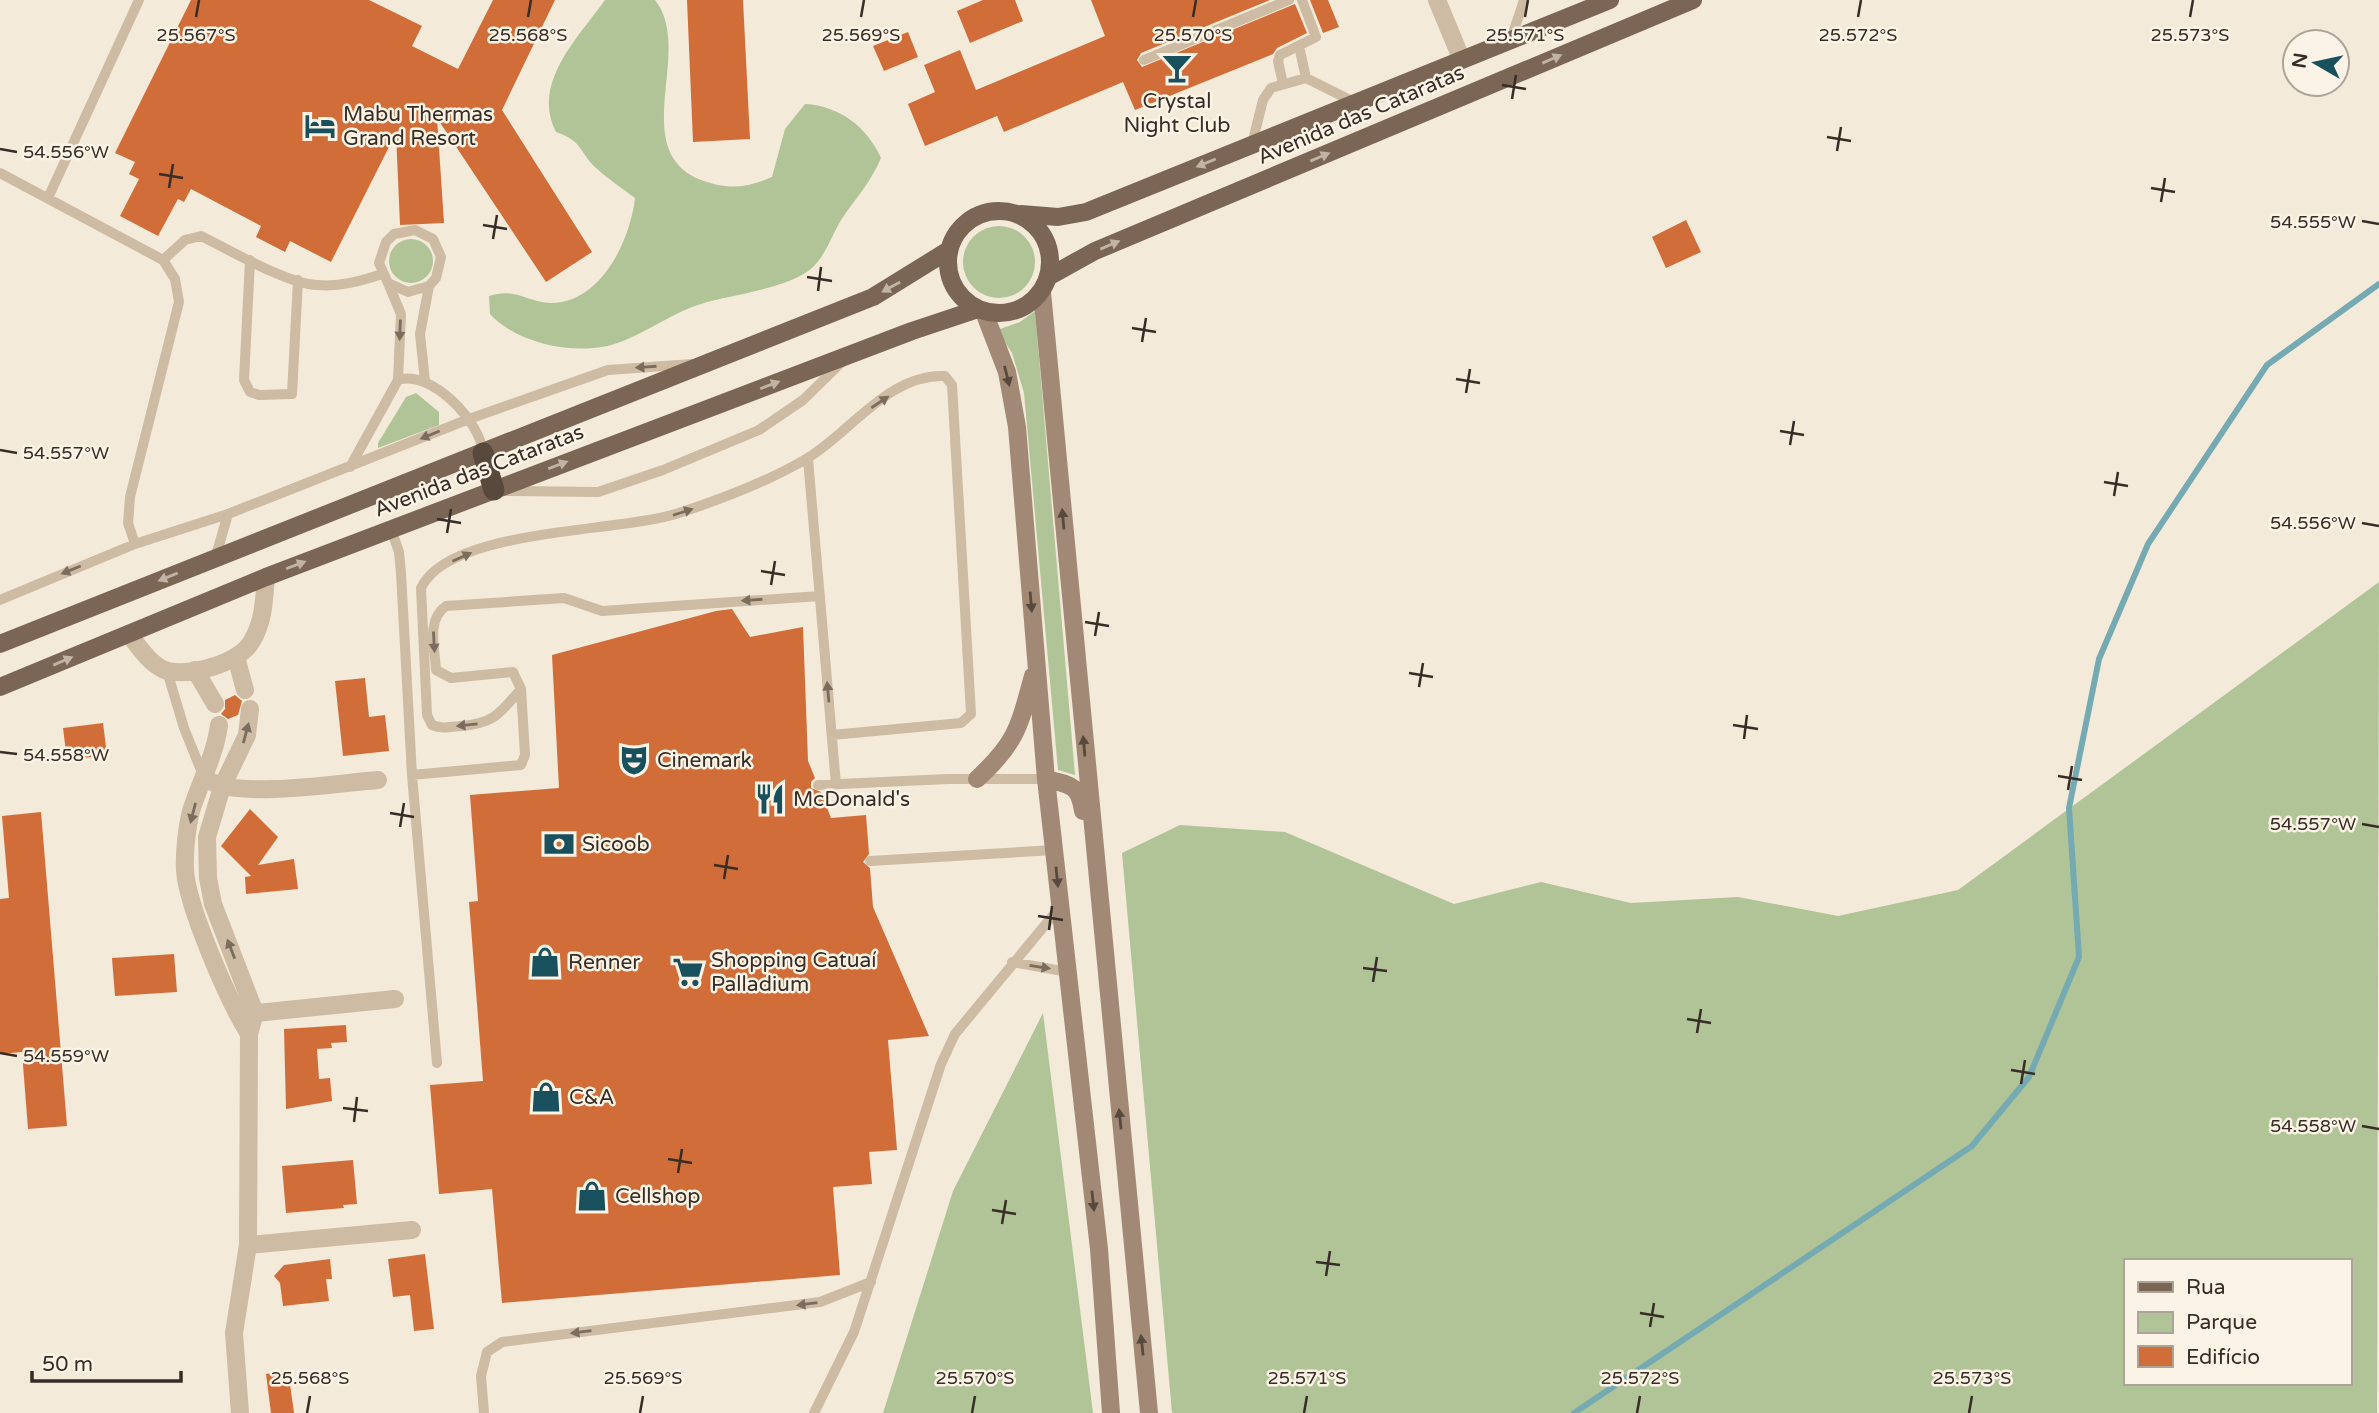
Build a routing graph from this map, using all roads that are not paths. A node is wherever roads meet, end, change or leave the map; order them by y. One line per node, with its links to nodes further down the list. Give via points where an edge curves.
1 (139, 0): 17 (lane)
2 (1289, 0): 11 (lane)
3 (1302, 0): 9 (lane, via 1316,37)
4 (1437, 0): 10 (street)
5 (1524, 0): 8 (lane)
6 (1693, 0): 24 (main road, Avenida das Cataratas, one-way to 6, via 1095,251)
7 (1603, 1): 8 (main road, Avenida das Cataratas)
8 (1511, 39): 10 (main road, Avenida das Cataratas)
9 (1299, 46): 12 (lane); 13 (lane, via 1278,58)
10 (1461, 58): 14 (main road, Avenida das Cataratas)
11 (1144, 60)
12 (1306, 78): 13 (lane); 14 (lane)
13 (1283, 84): 15 (lane, via 1271,88 1264,100)
14 (1354, 102): 15 (main road, Avenida das Cataratas)
15 (1252, 144): 18 (main road, Avenida das Cataratas, one-way to 18, via 1086,212 1058,217)
16 (0, 173): 17 (lane)
17 (48, 198): 20 (lane)
18 (1021, 214): 19 (main road, via 995,210 971,218); 24 (main road, via 1041,230 1047,242)
19 (949, 250): 26 (main road, via 954,288); 28 (main road, Avenida das Cataratas, one-way to 28, via 873,297)
20 (163, 260): 21 (lane, via 185,240 201,236); 38 (lane, via 175,279 179,302 130,497 128,523)
21 (250, 260): 23 (lane); 23 (lane, via 244,380 250,391 259,395 292,394)
22 (385, 278): 23 (lane, via 316,285); 25 (lane, via 408,292); 25 (lane, via 379,263 386,242 394,234 415,230 433,239 441,257); 29 (lane, one-way to 29, via 401,314)
23 (298, 280)
24 (1046, 284): 26 (main road, via 1022,309 997,314); 67 (street, one-way to 24)
25 (429, 286): 30 (lane, via 420,334)
26 (981, 311): 27 (main road, Avenida das Cataratas); 46 (street, one-way to 46, via 1007,372 1017,427)
27 (848, 355): 35 (main road, Avenida das Cataratas, one-way to 27); 35 (lane, via 803,400 759,430 663,470 598,492)
28 (714, 362): 31 (lane, one-way to 31, via 608,370); 32 (main road, Avenida das Cataratas)
29 (398, 380): 30 (lane, via 410,376); 34 (lane)
30 (425, 381): 31 (lane)
31 (469, 419): 32 (lane); 34 (lane, one-way to 34)
32 (483, 453): 35 (highway); 39 (main road, Avenida das Cataratas)
33 (808, 458): 41 (lane); 50 (lane, one-way to 33, via 485,724 432,725 427,715 421,588 427,575 506,539 651,522 747,488); 55 (lane, one-way to 55, via 896,391 930,375 945,376 952,385 971,714 961,723)
34 (350, 467): 36 (lane)
35 (494, 490): 37 (main road, Avenida das Cataratas)
36 (228, 514): 38 (lane); 39 (lane)
37 (391, 529): 40 (main road, Avenida das Cataratas, one-way to 37); 56 (lane, via 401,573)
38 (135, 544): 42 (lane, one-way to 42)
39 (215, 559): 44 (main road, Avenida das Cataratas, one-way to 44)
40 (266, 577): 43 (main road, Avenida das Cataratas); 45 (street, via 263,613 252,642)
41 (820, 596): 50 (lane, one-way to 50, via 602,611 564,598 513,600 446,606 437,612 433,624 436,670 451,678 513,672); 55 (lane, one-way to 41)
42 (0, 600)
43 (129, 634): 48 (street, via 142,652); 49 (main road, Avenida das Cataratas, one-way to 43)
44 (0, 644)
45 (236, 657): 47 (street); 51 (street)
46 (1036, 662): 58 (street, via 1017,733); 59 (street)
47 (195, 670): 48 (street); 52 (street)
48 (167, 671): 57 (lane)
49 (0, 687)
50 (521, 689): 56 (lane, via 525,755 521,765)
51 (245, 690)
52 (215, 704)
53 (250, 709): 63 (street, one-way to 53, via 247,735)
54 (219, 725): 57 (street)
55 (832, 735): 62 (lane)
56 (412, 775): 72 (lane)
57 (205, 778): 63 (street); 71 (street, one-way to 71, via 191,813 185,870 195,911)
58 (977, 779): 59 (lane); 62 (lane)
59 (1046, 779): 64 (street); 67 (street, via 1071,785 1080,794)
60 (379, 780): 63 (street)
61 (818, 785): 62 (lane)
62 (836, 785)
63 (222, 787): 71 (street, one-way to 63, via 208,878 207,837)
64 (1054, 850): 65 (lane); 66 (street, one-way to 66)
65 (870, 861)
66 (1060, 907): 68 (lane); 69 (street)
67 (1100, 908): 80 (street, one-way to 67)
68 (1012, 962): 69 (lane, one-way to 69); 75 (lane, via 956,1034 941,1064)
69 (1068, 972): 79 (street, one-way to 79, via 1099,1249)
70 (395, 999): 71 (street)
71 (246, 1014): 74 (street)
72 (437, 1063)
73 (412, 1230): 74 (street)
74 (248, 1245): 76 (street, via 234,1333)
75 (871, 1282): 77 (lane, one-way to 77, via 820,1302 502,1342 486,1352 481,1376); 78 (lane, via 854,1332)
76 (240, 1413)
77 (484, 1413)
78 (814, 1413)
79 (1111, 1413)
80 (1149, 1413)

